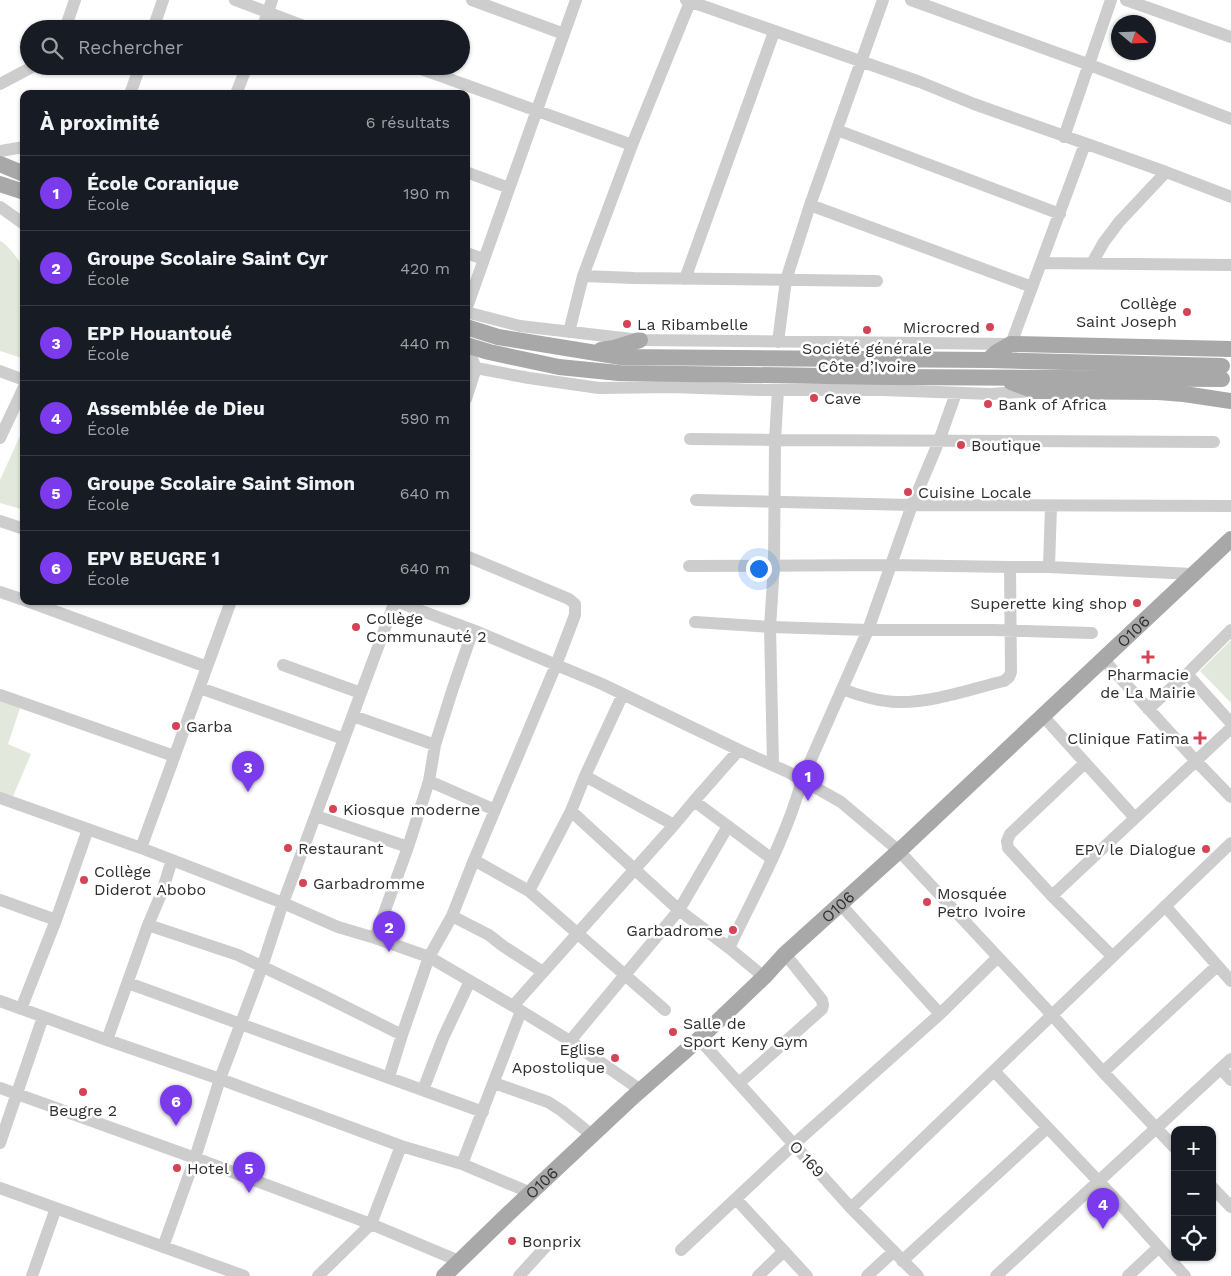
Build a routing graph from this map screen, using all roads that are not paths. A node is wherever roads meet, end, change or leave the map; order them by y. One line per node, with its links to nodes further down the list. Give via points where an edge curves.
1 (75, 0): 13 (street)
2 (163, 0): 14 (street)
3 (235, 0): 12 (street)
4 (272, 0): 12 (street)
5 (472, 0): 18 (street)
6 (576, 0): 18 (street)
7 (883, 0): 20 (street)
8 (910, 0): 21 (street)
9 (1111, 0): 21 (street)
10 (1126, 0): 19 (street)
11 (688, 1): 17 (street); 34 (street)
12 (268, 13): 15 (street); 16 (street)
13 (68, 20)
14 (156, 20)
15 (265, 20)
16 (287, 20)
17 (774, 32): 20 (street); 55 (street)
18 (564, 34): 29 (street)
19 (1231, 37)
20 (861, 61): 31 (street); 32 (street)
21 (1090, 65): 30 (street); 32 (street)
22 (20, 73): 26 (street)
23 (137, 75): 27 (street)
24 (245, 75): 28 (street)
25 (437, 75): 29 (street)
26 (0, 84)
27 (131, 90)
28 (242, 90)
29 (536, 112): 34 (street); 42 (street)
30 (1231, 119)
31 (837, 130): 45 (street); 47 (street)
32 (1064, 136): 33 (street)
33 (1085, 144): 39 (street); 47 (street)
34 (632, 145): 54 (street)
35 (20, 148): 36 (street)
36 (0, 150)
37 (0, 164): 38 (main road)
38 (20, 172)
39 (1166, 172): 44 (street); 52 (street, via 1119,222)
40 (470, 173): 42 (street)
41 (0, 184): 43 (main road)
42 (509, 188): 50 (street)
43 (20, 191)
44 (1231, 197)
45 (810, 205): 56 (street); 58 (street)
46 (0, 207): 48 (street)
47 (1060, 214): 51 (street)
48 (20, 221)
49 (470, 254): 50 (street)
50 (484, 259): 59 (street)
51 (1041, 262): 52 (street); 58 (street)
52 (1092, 263): 53 (street)
53 (1231, 265)
54 (583, 276): 55 (street); 62 (street)
55 (686, 279): 56 (street)
56 (786, 280): 57 (street); 64 (street)
57 (877, 281)
58 (1032, 287): 65 (street)
59 (470, 299)
60 (470, 312): 62 (street, via 520,326)
61 (470, 328): 68 (main road, via 498,337)
62 (569, 332): 63 (street)
63 (640, 340): 64 (street); 68 (main road)
64 (778, 342): 65 (street)
65 (1010, 344): 67 (main road); 69 (main road)
66 (470, 346): 73 (main road, via 559,367 619,373)
67 (1231, 349)
68 (588, 352): 69 (main road, via 621,357)
69 (988, 360): 73 (main road, via 1222,373)
70 (471, 366): 74 (street, via 599,388)
71 (0, 371): 72 (street)
72 (20, 378)
73 (1002, 378): 75 (main road)
74 (778, 390): 76 (street); 81 (street)
75 (1035, 391): 76 (street); 78 (main road, via 1158,392)
76 (956, 394): 82 (street)
77 (20, 396): 79 (street)
78 (1231, 401)
79 (0, 438)
80 (690, 439): 81 (street)
81 (775, 440): 82 (street); 85 (street)
82 (939, 440): 83 (street); 86 (street)
83 (1214, 442)
84 (696, 500): 85 (street)
85 (775, 502): 86 (street); 93 (street)
86 (912, 505): 87 (street); 94 (street)
87 (1051, 506): 88 (street); 97 (street)
88 (1231, 506)
89 (0, 522): 90 (street)
90 (20, 528)
91 (1230, 541): 98 (main road, O106)
92 (470, 558): 114 (street, via 575,604)
93 (774, 565): 94 (street); 95 (street); 106 (street)
94 (890, 565): 96 (street); 108 (street)
95 (689, 566)
96 (1010, 567): 97 (street); 110 (street)
97 (1050, 567): 98 (street)
98 (1194, 574): 112 (main road, O106)
99 (0, 592): 100 (street)
100 (20, 599)
101 (36, 605): 115 (street)
102 (230, 605): 115 (street)
103 (394, 605): 119 (street)
104 (406, 605): 107 (street)
105 (695, 622): 106 (street)
106 (770, 627): 108 (street); 133 (street)
107 (473, 630): 114 (street); 128 (street)
108 (868, 630): 110 (street); 118 (street)
109 (1231, 630): 116 (street)
110 (1011, 631): 111 (street); 118 (street, via 1011,672 1004,682 924,700 897,702 859,696)
111 (1092, 633)
112 (1103, 659): 122 (street); 124 (main road, O106)
113 (283, 665): 119 (street)
114 (556, 665): 121 (street); 140 (street)
115 (207, 667): 117 (street)
116 (1187, 674): 122 (street); 125 (street)
117 (200, 688): 127 (street); 130 (street)
118 (842, 689): 135 (street)
119 (362, 693): 123 (street)
120 (0, 694): 130 (street)
121 (624, 694): 129 (street); 134 (street)
122 (1148, 709): 131 (street)
123 (353, 716): 127 (street); 128 (street)
124 (1043, 716): 132 (street); 150 (main road, O106)
125 (1231, 723)
126 (1231, 728): 131 (street)
127 (344, 739): 142 (street)
128 (435, 745): 136 (street)
129 (739, 750): 133 (street); 139 (street)
130 (174, 756): 148 (street)
131 (1196, 761): 137 (street); 143 (street)
132 (1085, 763): 143 (street); 156 (street, via 1010,834 1007,841 1008,848)
133 (773, 764): 135 (street)
134 (585, 776): 141 (street); 144 (street)
135 (802, 780): 150 (street, via 841,802); 151 (street, via 790,820)
136 (429, 781): 140 (street); 147 (street)
137 (1231, 797)
138 (0, 798): 146 (street)
139 (694, 801): 144 (street); 145 (street)
140 (495, 810): 153 (street)
141 (571, 811): 154 (street); 155 (street)
142 (316, 816): 147 (street); 158 (street)
143 (1135, 818): 156 (street)
144 (674, 825): 154 (street)
145 (728, 826): 151 (street); 161 (street)
146 (88, 829): 148 (street); 163 (street)
147 (408, 847): 166 (street)
148 (141, 848): 152 (street)
149 (1229, 848): 160 (street)
150 (899, 851): 159 (main road, O106); 171 (street)
151 (772, 859): 167 (street)
152 (172, 860): 158 (street); 164 (street)
153 (474, 860): 155 (street); 162 (street)
154 (635, 870): 161 (street); 165 (street)
155 (529, 891): 165 (street)
156 (1052, 896): 169 (street)
157 (0, 900): 163 (street)
158 (283, 902): 166 (street, via 338,927); 173 (street)
159 (841, 905): 168 (main road, O106); 184 (street)
160 (1166, 906): 169 (street); 172 (street)
161 (679, 910): 167 (street); 175 (street)
162 (452, 916): 170 (street); 174 (street, via 489,935)
163 (56, 920): 181 (street)
164 (148, 925): 173 (street, via 238,955); 179 (street)
165 (577, 934): 174 (street); 175 (street)
166 (375, 938): 170 (street)
167 (729, 948): 176 (street)
168 (785, 954): 176 (main road, O106); 200 (street, via 822,1000 822,1009)
169 (1112, 956): 185 (street)
170 (429, 957): 178 (street); 188 (street)
171 (998, 957): 184 (street); 185 (street)
172 (1217, 966): 177 (street); 195 (street)
173 (262, 967): 187 (street); 188 (street)
174 (543, 972): 182 (street)
175 (625, 975): 183 (street); 191 (street)
176 (764, 978): 189 (main road, O106)
177 (1231, 980)
178 (470, 981): 182 (street); 202 (street)
179 (128, 983): 187 (street); 190 (street)
180 (0, 1001): 181 (street)
181 (22, 1009): 186 (street)
182 (517, 1009): 191 (street); 199 (street)
183 (664, 1010)
184 (940, 1014): 211 (street)
185 (1052, 1015): 194 (street); 195 (street)
186 (43, 1017): 190 (street); 204 (street)
187 (242, 1024): 196 (street); 197 (street)
188 (402, 1035): 196 (street)
189 (699, 1039): 200 (street, O 169); 203 (main road, O106)
190 (107, 1040): 197 (street)
191 (570, 1041): 203 (street)
192 (1231, 1059): 193 (street)
193 (1221, 1069): 198 (street); 207 (street)
194 (994, 1071): 206 (street); 222 (street)
195 (1103, 1072): 207 (street)
196 (388, 1077): 202 (street)
197 (220, 1079): 212 (street); 213 (street)
198 (1231, 1080)
199 (494, 1083): 205 (street); 208 (street, via 548,1102)
200 (739, 1083): 211 (street, O 169)
201 (0, 1088): 204 (street)
202 (423, 1090): 205 (street)
203 (642, 1091): 208 (main road, O106)
204 (17, 1094): 209 (street); 213 (street)
205 (482, 1112): 214 (street)
206 (1047, 1128): 215 (street); 229 (street)
207 (1156, 1128): 210 (street); 215 (street)
208 (593, 1136): 218 (main road, O106)
209 (0, 1143)
210 (1171, 1144)
211 (793, 1145): 219 (street); 222 (street, O 169)
212 (401, 1146): 214 (street); 223 (street)
213 (194, 1158): 223 (street); 225 (street)
214 (462, 1164): 218 (street)
215 (1098, 1181): 226 (street); 240 (street)
216 (0, 1188): 221 (street)
217 (1216, 1191): 220 (street)
218 (531, 1193): 230 (main road, O106)
219 (736, 1199): 227 (street); 228 (street)
220 (1231, 1207)
221 (56, 1208): 225 (street); 231 (street)
222 (851, 1208): 229 (street, O 169)
223 (371, 1224): 230 (street); 233 (street)
224 (549, 1243): 235 (street)
225 (163, 1247): 232 (street)
226 (1159, 1247): 241 (street); 242 (street)
227 (680, 1250)
228 (784, 1252): 236 (street); 237 (street)
229 (898, 1256): 238 (street); 239 (street, O 169)
230 (458, 1261): 234 (main road, O106)
231 (32, 1276)
232 (244, 1276)
233 (318, 1276)
234 (444, 1276)
235 (519, 1276)
236 (758, 1276)
237 (807, 1276)
238 (867, 1276)
239 (918, 1276)
240 (996, 1276)
241 (1128, 1276)
242 (1185, 1276)

